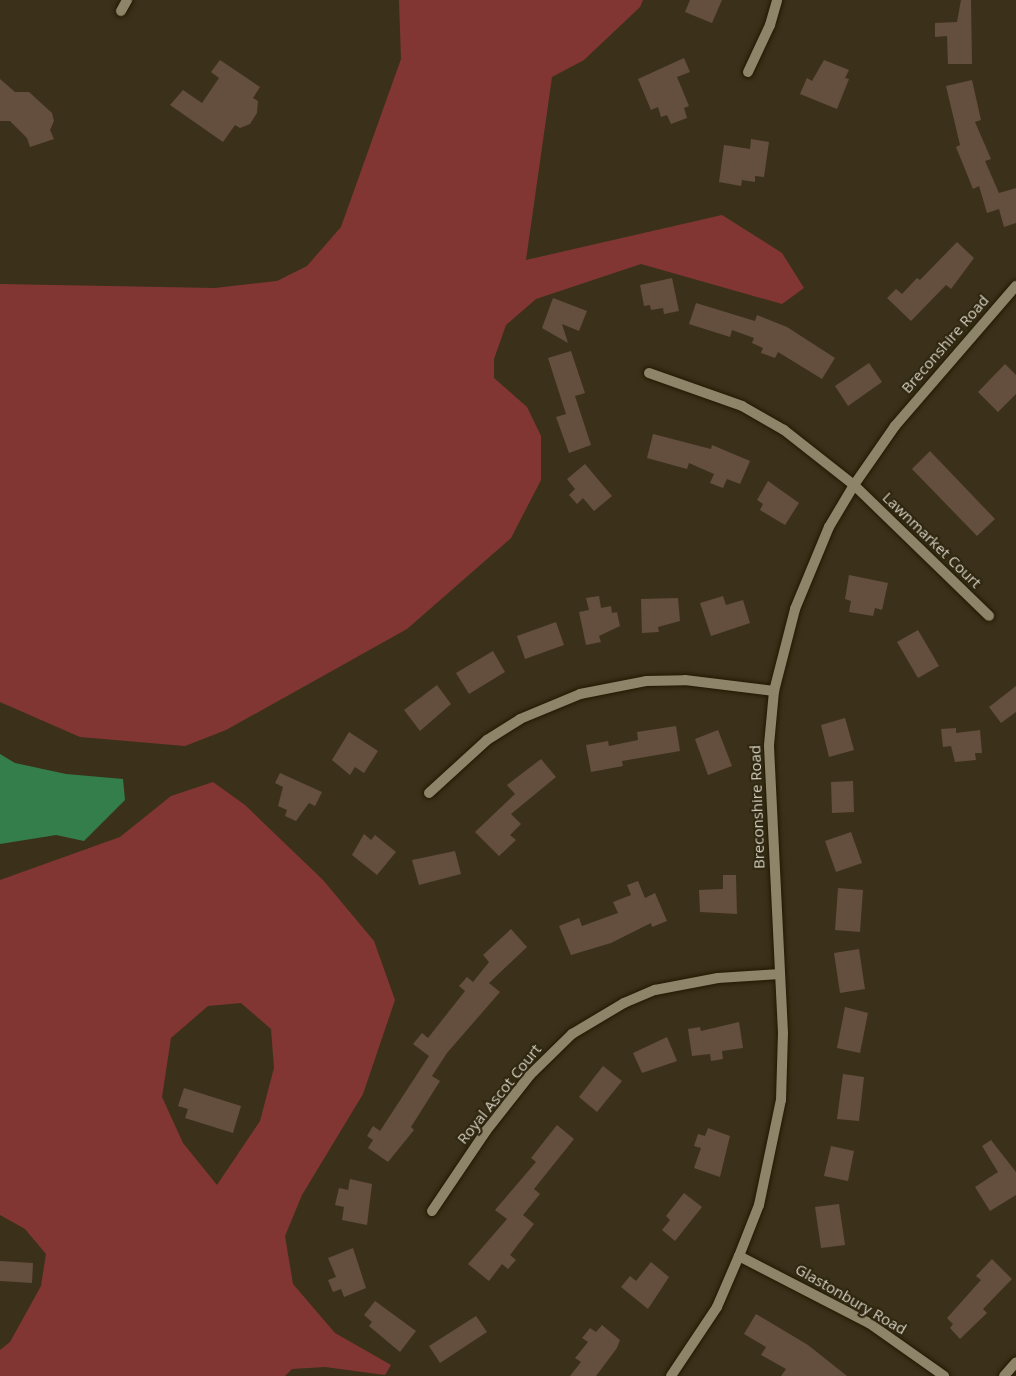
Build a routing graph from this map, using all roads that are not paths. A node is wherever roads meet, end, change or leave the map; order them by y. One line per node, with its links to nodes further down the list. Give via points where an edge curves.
1 (127, 0): 3 (street)
2 (777, 0): 4 (street)
3 (121, 11)
4 (748, 72)
5 (1016, 286): 7 (street, Breconshire Road, via 895,426)
6 (649, 373): 7 (street, Lawnmarket Court, via 742,406 784,430)
7 (854, 485): 8 (street, Lawnmarket Court); 9 (street, Breconshire Road, via 829,527 795,609)
8 (989, 616)
9 (774, 691): 10 (street, via 685,680 646,681 580,694 520,719 487,740); 11 (street, Breconshire Road, via 770,777)
10 (429, 793)
11 (780, 974): 12 (street, Royal Ascot Court, via 718,978 654,990 572,1034 522,1084); 13 (street, Breconshire Road, via 781,1100 759,1205)
12 (432, 1210)
13 (739, 1256): 15 (street, Breconshire Road, via 717,1307); 16 (street, Glastonbury Road, via 869,1323)
14 (1016, 1362): 17 (street)
15 (671, 1376)
16 (944, 1376)
17 (1004, 1376)

